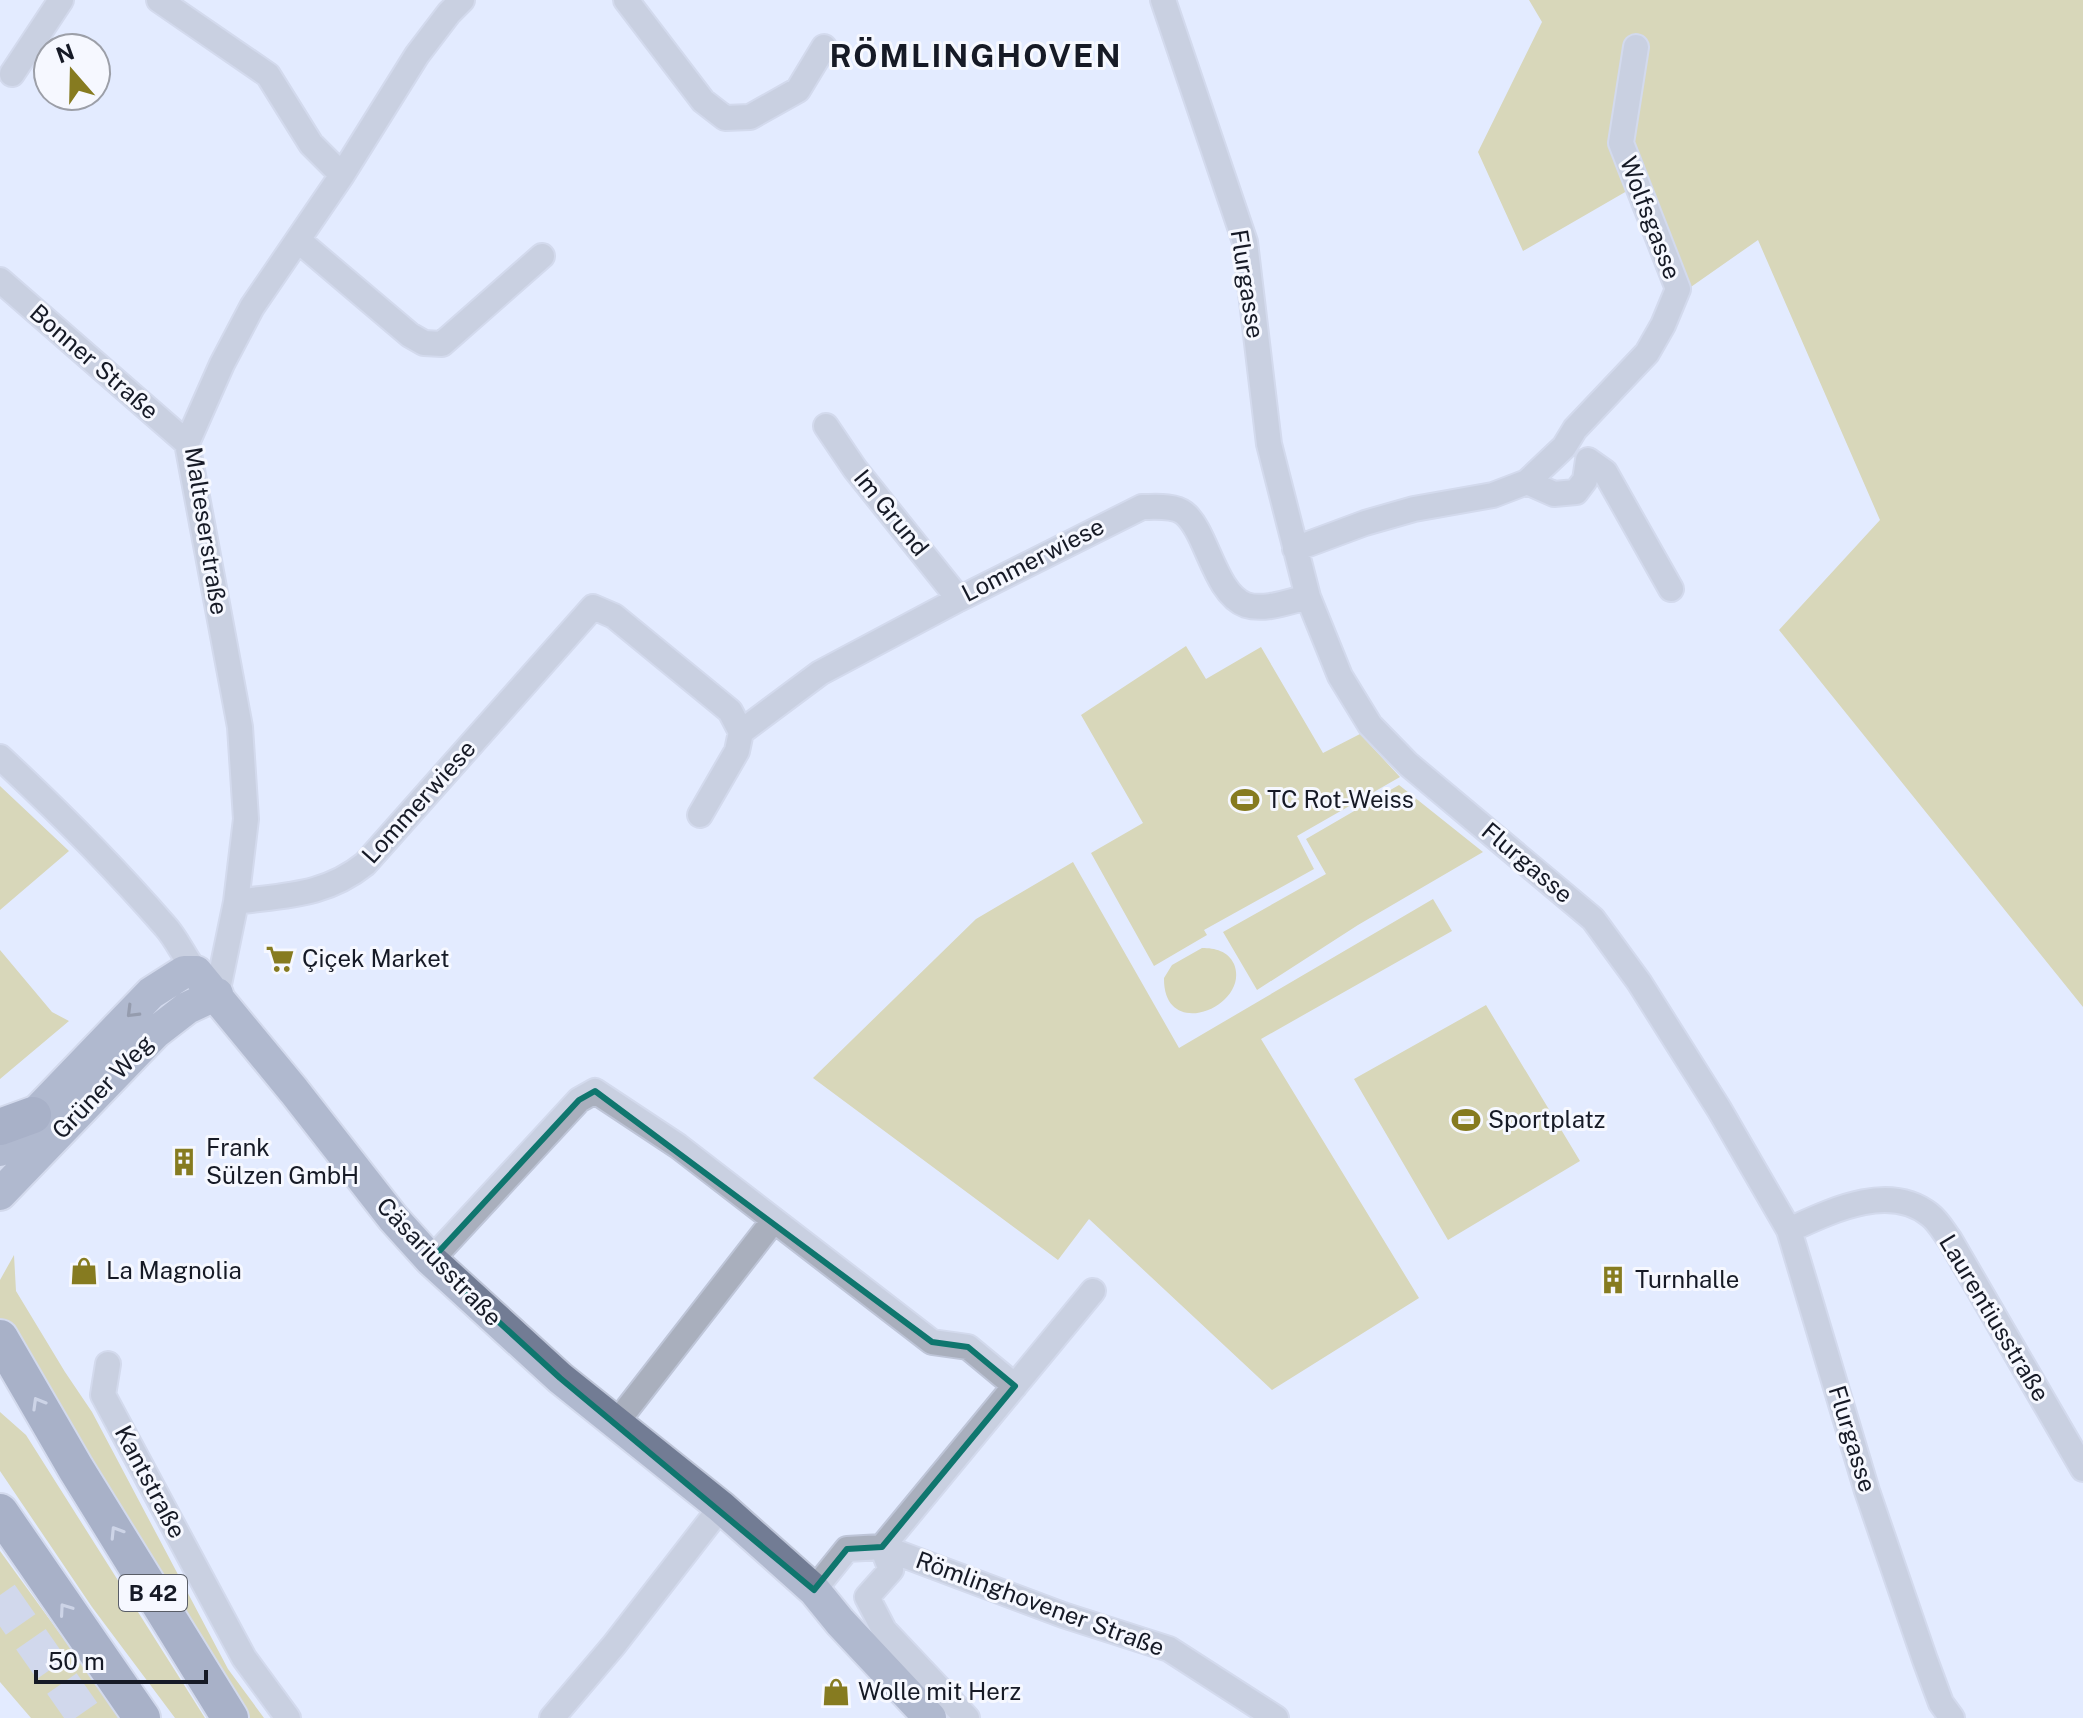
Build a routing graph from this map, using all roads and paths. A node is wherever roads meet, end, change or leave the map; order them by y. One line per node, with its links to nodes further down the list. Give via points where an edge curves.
1 (61, 0): 8 (street)
2 (159, 0): 9 (street, via 268,75 311,144)
3 (462, 0): 9 (street, Malteserstraße, via 417,55)
4 (626, 0): 6 (street, via 703,101 725,118 750,117 798,90)
5 (1163, 0): 18 (street, Flurgasse, via 1245,242 1269,444)
6 (824, 47)
7 (1636, 47): 15 (street, Wolfsgasse, via 1621,143 1678,289 1647,353)
8 (12, 74)
9 (342, 175): 10 (street, Malteserstraße)
10 (299, 241): 11 (street, via 424,343 442,344); 14 (street, Malteserstraße, via 252,307)
11 (542, 256)
12 (0, 280): 14 (street, Bonner Straße)
13 (826, 426): 21 (street, Im Grund)
14 (187, 443): 25 (street, Malteserstraße, via 240,727 246,819)
15 (1564, 447): 16 (street); 17 (street, Wolfsgasse)
16 (1588, 460): 17 (street, via 1585,480 1576,492 1554,494); 19 (street, via 1605,472)
17 (1527, 482): 18 (street, Wolfsgasse, via 1493,495 1365,523)
18 (1295, 549): 20 (street, Flurgasse)
19 (1671, 589)
20 (1308, 597): 21 (street, Lommerwiese, via 1245,605 1226,587 1184,512 1142,507); 31 (street, Flurgasse, via 1340,676 1370,725 1408,764 1593,919 1639,982)
21 (959, 599): 22 (street, Lommerwiese, via 820,673)
22 (741, 732): 24 (street, via 737,751); 25 (street, Lommerwiese, via 730,711 614,616 593,607 365,864 332,886)
23 (0, 757): 26 (street, Cäsariusstraße, via 73,826 168,929)
24 (700, 815)
25 (236, 902): 26 (street, Malteserstraße)
26 (206, 983): 27 (main road, Grüner Weg, one-way to 27, via 184,972 168,980); 29 (main road, Grüner Weg); 32 (main road, Cäsariusstraße)
27 (16, 1121): 28 (main road, Grüner Weg)
28 (0, 1150)
29 (0, 1194)
30 (774, 1220): 32 (street, via 595,1091 579,1100); 36 (street, via 932,1342 968,1347); 37 (street)
31 (1789, 1230): 38 (street, Laurentiusstraße, via 1857,1203 1884,1199 1930,1215 1950,1240); 50 (street, Flurgasse, via 1867,1491 1941,1703)
32 (431, 1260): 37 (main road, Cäsariusstraße, via 560,1378)
33 (1093, 1291): 36 (street)
34 (0, 1338): 44 (highway, B 42, one-way to 34)
35 (108, 1364): 45 (street, Kantstraße, via 103,1395 244,1658)
36 (1015, 1386): 41 (street)
37 (617, 1422): 39 (main road, Cäsariusstraße)
38 (2083, 1469)
39 (721, 1507): 42 (main road, Cäsariusstraße); 46 (street)
40 (0, 1512): 43 (highway, one-way to 40)
41 (882, 1547): 42 (street, Römlinghovener Straße, via 847,1549); 48 (street, Römlinghovener Straße, via 891,1570 867,1597 884,1630); 49 (street, Römlinghovener Straße, via 1169,1649)
42 (814, 1590): 47 (main road, Cäsariusstraße)
43 (142, 1718)
44 (230, 1718)
45 (288, 1718)
46 (552, 1718)
47 (930, 1718)
48 (967, 1718)
49 (1276, 1718)
50 (1952, 1718)

